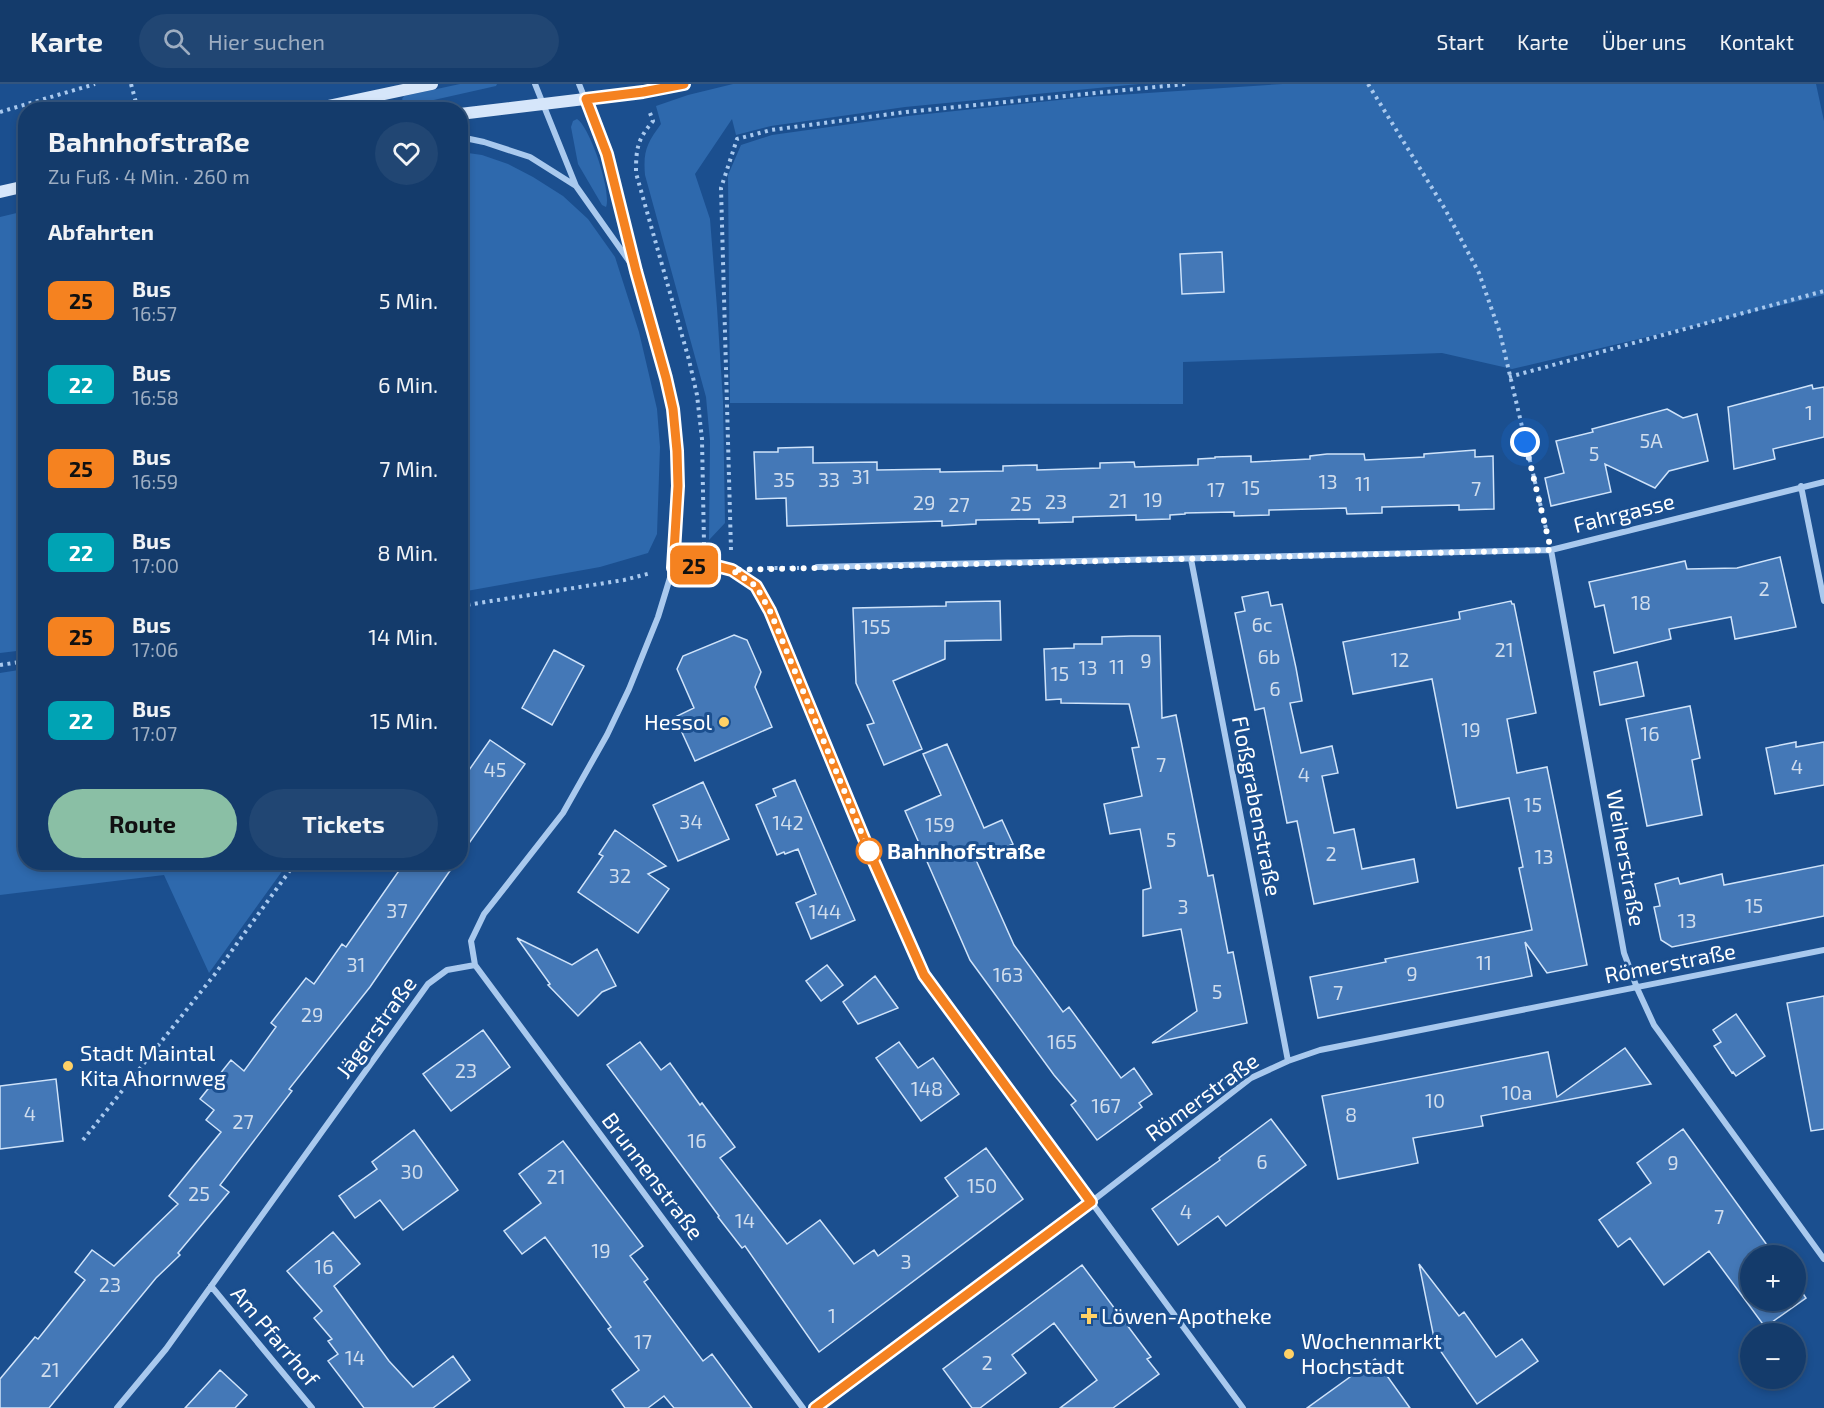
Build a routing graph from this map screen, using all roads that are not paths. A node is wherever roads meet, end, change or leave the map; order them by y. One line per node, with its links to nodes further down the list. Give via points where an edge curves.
1 (432, 84): 6 (main road)
2 (535, 84): 7 (street)
3 (579, 84): 5 (street)
4 (684, 84): 5 (main road)
5 (586, 99): 7 (main road); 13 (street, via 607,154)
6 (347, 102)
7 (544, 104): 8 (main road); 10 (street)
8 (468, 113)
9 (468, 139): 10 (street, via 530,157)
10 (576, 186): 13 (street)
11 (18, 188): 12 (main road)
12 (0, 192)
13 (636, 271): 19 (street, via 673,409 678,486)
14 (1824, 482): 15 (street, Fahrgasse)
15 (1801, 486): 16 (street, Fahrgasse); 20 (street)
16 (1551, 550): 17 (street, Fahrgasse); 23 (street, Weiherstraße, via 1624,952)
17 (1191, 559): 18 (street, Fahrgasse); 24 (street, Floßgrabenstraße)
18 (817, 567)
19 (673, 568): 22 (street, via 658,617 607,735 563,813 484,914 471,941); 25 (street, via 705,563 732,570 756,586 924,975)
20 (1824, 601)
21 (1824, 950): 23 (street, Römerstraße)
22 (475, 965): 27 (street, Jägerstraße, via 447,970 428,984); 30 (street, Brunnenstraße)
23 (1637, 988): 24 (street, Römerstraße, via 1320,1050); 26 (street, Weiherstraße, via 1654,1025)
24 (1288, 1061): 25 (street, Römerstraße, via 1251,1078)
25 (1091, 1202): 31 (street, Römerstraße); 32 (street)
26 (1824, 1259)
27 (211, 1286): 28 (street, Jägerstraße); 29 (street, Am Pfarrhof)
28 (117, 1408)
29 (312, 1408)
30 (803, 1408)
31 (815, 1408)
32 (1243, 1408)

